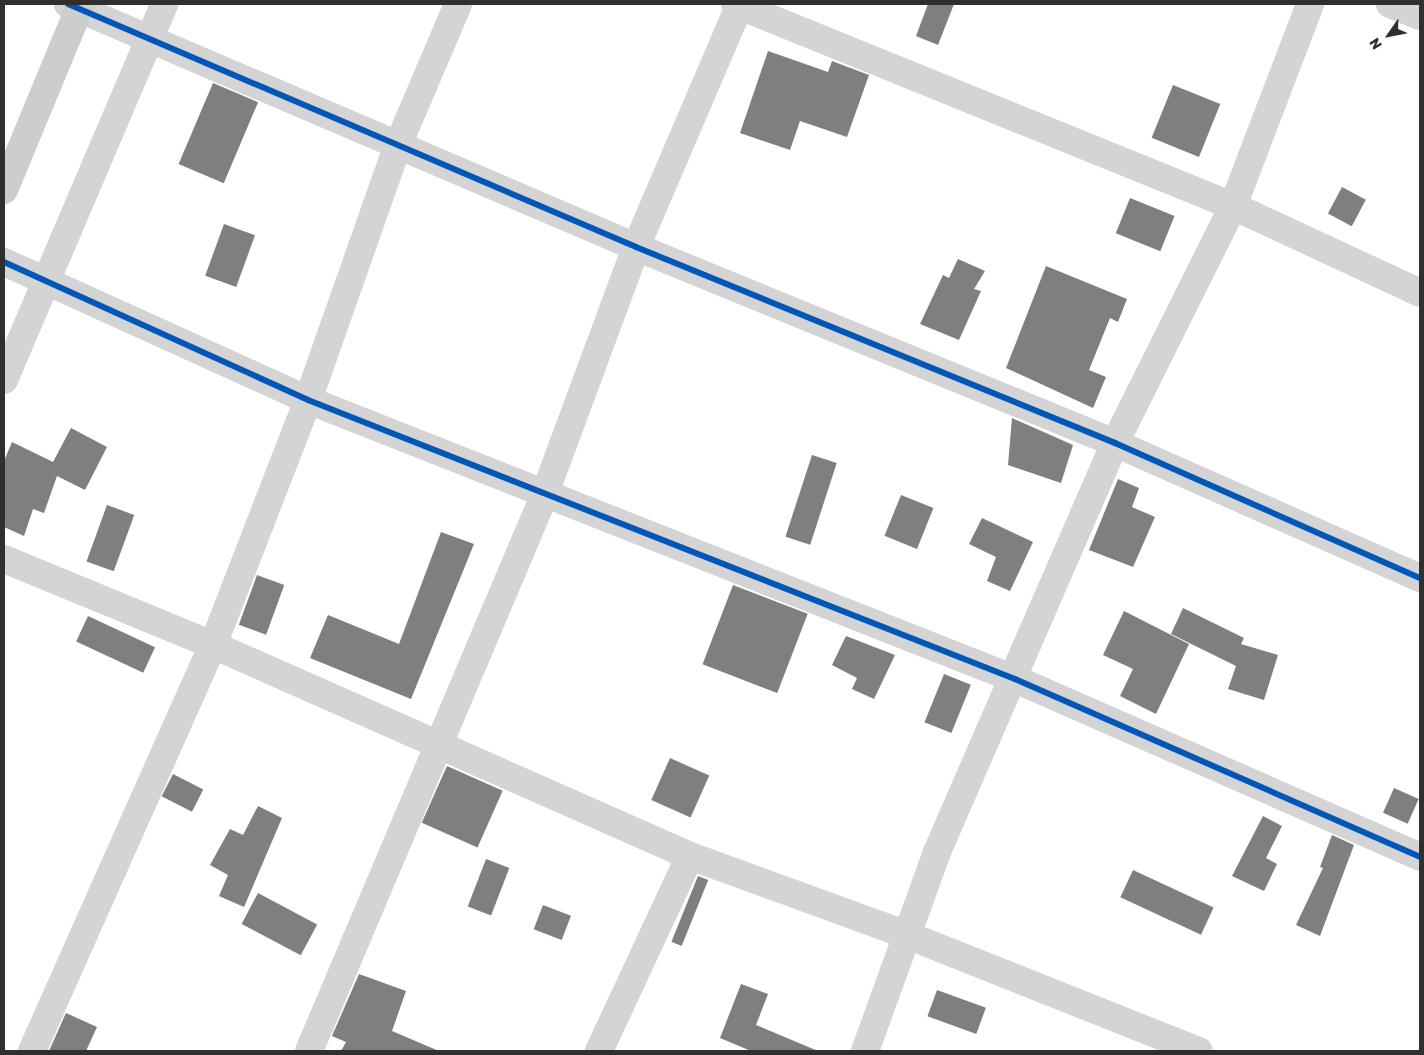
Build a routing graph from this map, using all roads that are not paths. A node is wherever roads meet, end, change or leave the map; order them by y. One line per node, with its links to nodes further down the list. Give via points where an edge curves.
1 (164, 4): 8 (street)
2 (458, 4): 9 (street)
3 (738, 4): 11 (street); 12 (street)
4 (1310, 4): 11 (street)
5 (1390, 4): 7 (street)
6 (76, 5): 8 (street); 10 (main road)
7 (1420, 16)
8 (149, 39): 9 (street); 14 (street)
9 (398, 145): 12 (street); 17 (street)
10 (4, 190)
11 (1233, 206): 15 (street); 18 (street)
12 (636, 247): 18 (street); 19 (street)
13 (4, 262): 14 (street)
14 (46, 279): 16 (street); 17 (street)
15 (1420, 293)
16 (4, 380)
17 (308, 400): 19 (street); 22 (street)
18 (1115, 443): 21 (street); 23 (street)
19 (544, 496): 23 (street); 24 (street)
20 (4, 559): 22 (street)
21 (1420, 578)
22 (213, 645): 24 (street); 29 (street)
23 (1015, 679): 26 (street); 27 (street, via 937,852)
24 (438, 744): 25 (street); 30 (street)
25 (690, 856): 27 (street); 31 (street)
26 (1420, 857)
27 (908, 935): 28 (street); 32 (street)
28 (1150, 1041): 33 (street)
29 (32, 1051)
30 (309, 1051)
31 (599, 1051)
32 (865, 1051)
33 (1199, 1051)

